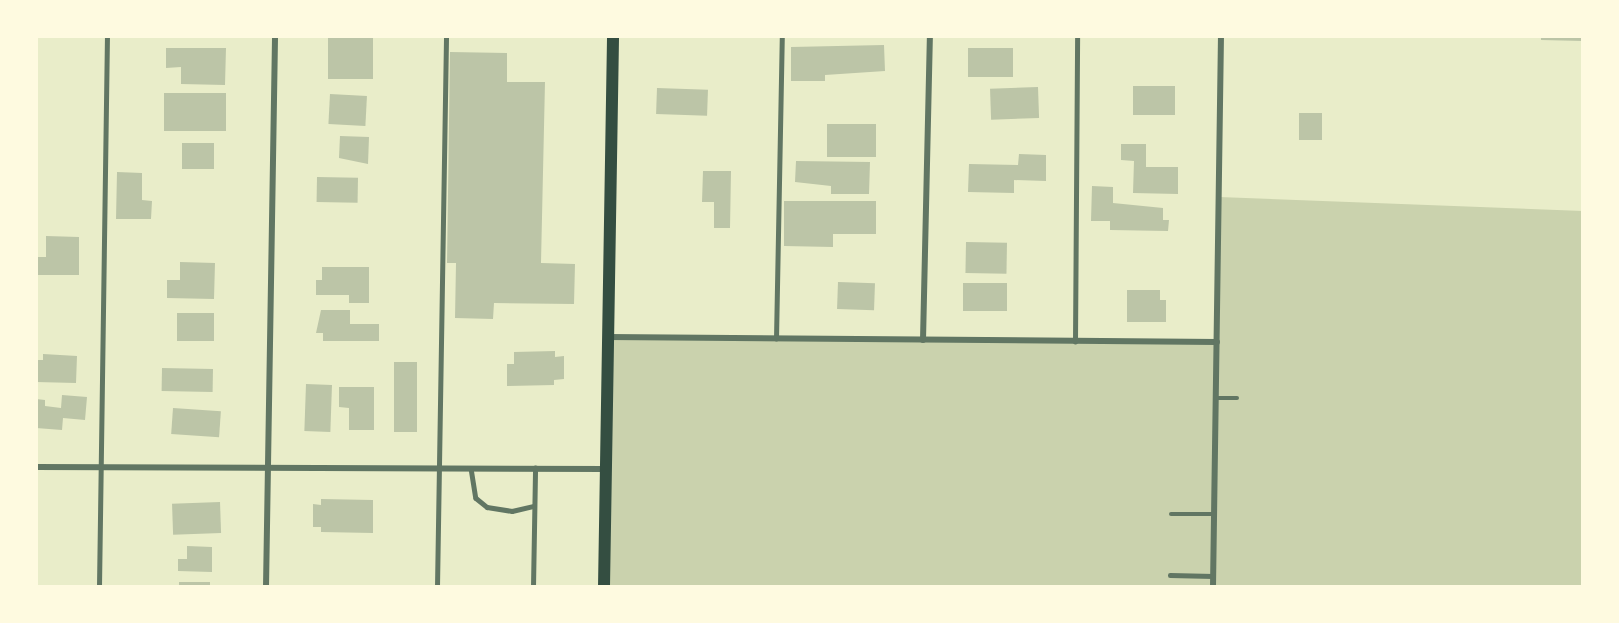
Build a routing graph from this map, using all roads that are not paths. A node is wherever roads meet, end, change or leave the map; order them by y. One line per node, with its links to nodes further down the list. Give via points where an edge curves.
1 (107, 36): 17 (lane)
2 (275, 36): 18 (street)
3 (446, 36): 19 (lane)
4 (613, 36): 9 (main road)
5 (782, 36): 10 (lane)
6 (930, 36): 11 (street)
7 (1077, 36): 12 (lane)
8 (1221, 36): 13 (street)
9 (608, 337): 10 (street); 22 (main road)
10 (776, 339): 11 (street)
11 (923, 340): 12 (street)
12 (1075, 342): 13 (street)
13 (1216, 342): 14 (street)
14 (1216, 398): 15 (lane); 25 (street)
15 (1237, 398)
16 (36, 467): 17 (street)
17 (101, 468): 18 (street); 28 (lane)
18 (269, 468): 19 (street); 29 (street)
19 (439, 468): 20 (street); 30 (lane)
20 (471, 468): 21 (street); 23 (lane, via 476,498 487,507 512,511)
21 (535, 468): 22 (street); 23 (lane)
22 (606, 469): 32 (main road)
23 (533, 506): 31 (lane)
24 (1171, 514): 25 (lane)
25 (1214, 514): 27 (street)
26 (1170, 575): 27 (lane)
27 (1213, 576): 33 (street)
28 (99, 587)
29 (266, 587)
30 (437, 587)
31 (533, 587)
32 (604, 587)
33 (1213, 587)

